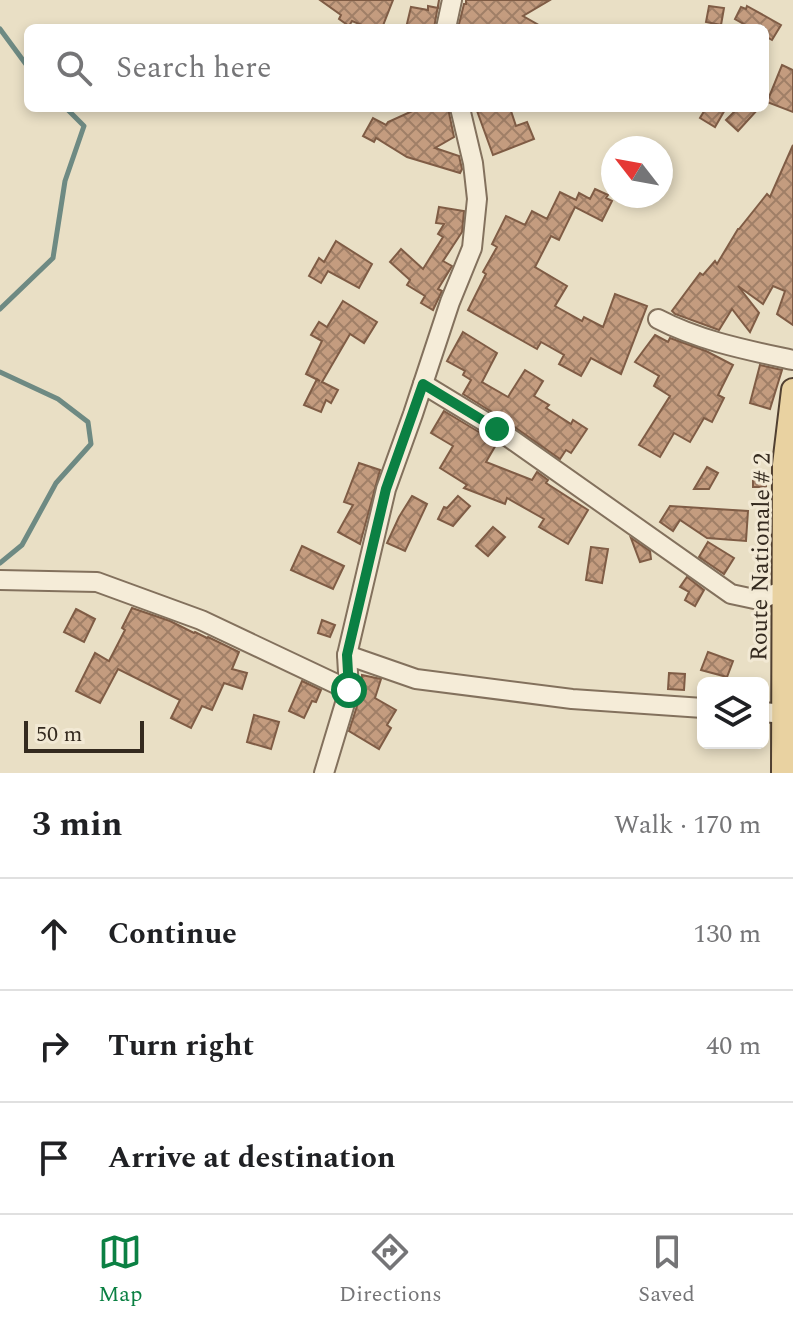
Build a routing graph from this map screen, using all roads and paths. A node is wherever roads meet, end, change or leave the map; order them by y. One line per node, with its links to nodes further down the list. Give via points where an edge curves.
1 (452, 0): 2 (street)
2 (447, 24)
3 (461, 112): 6 (street, via 477,199 472,248)
4 (658, 319): 5 (street, via 725,345)
5 (793, 360)
6 (423, 384): 9 (street, via 497,429 731,594 759,600); 10 (street, via 386,489)
7 (793, 390): 9 (main road, Route Nationale # 2, via 784,465)
8 (0, 580): 11 (street, via 97,582 201,620)
9 (784, 590): 13 (main road, Route Nationale # 2)
10 (347, 655): 11 (street); 12 (street, via 416,679 572,699)
11 (349, 690): 14 (street)
12 (697, 708)
13 (774, 713): 15 (main road, Route Nationale # 2)
14 (324, 773)
15 (783, 773)

